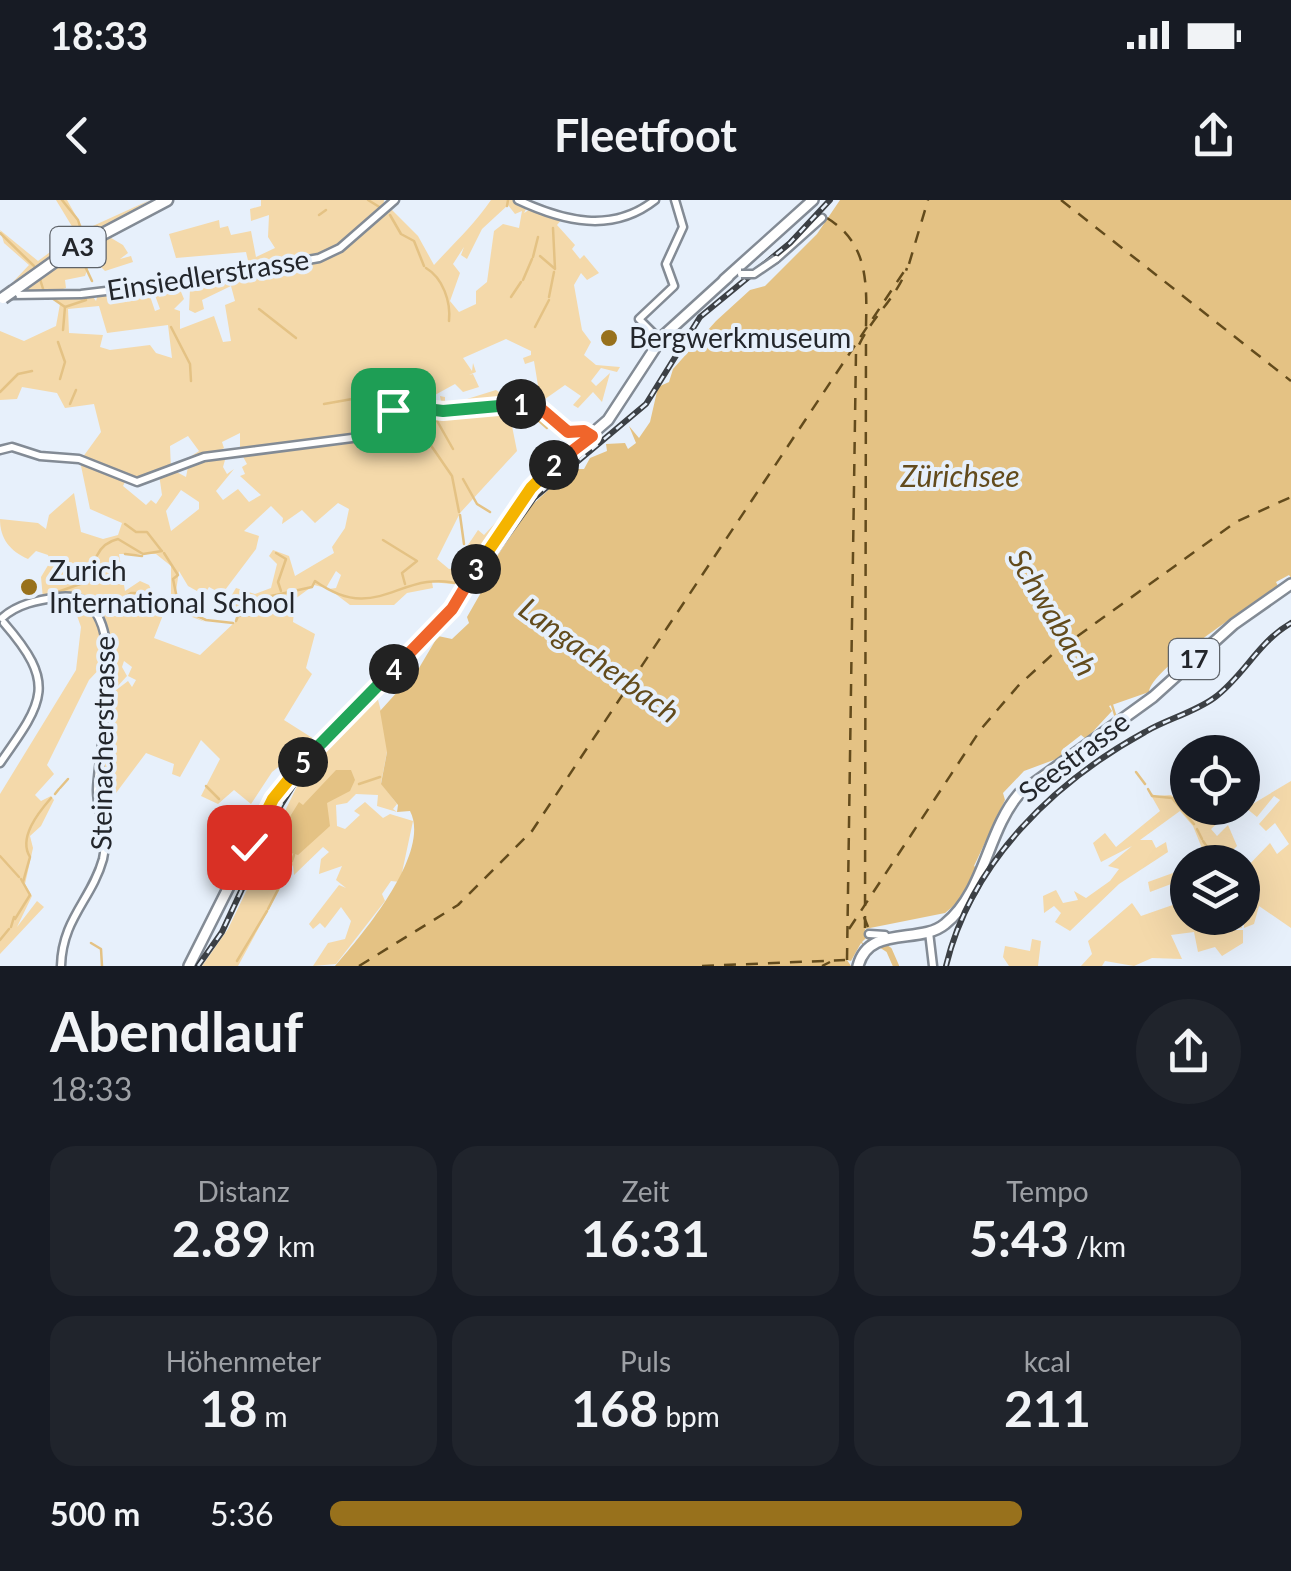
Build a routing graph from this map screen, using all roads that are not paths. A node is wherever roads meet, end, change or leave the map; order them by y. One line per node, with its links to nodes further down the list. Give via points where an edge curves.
1 (162, 200): 9 (highway, A3); 9 (highway, A3, via 54,257)
2 (395, 200): 9 (main road, Einsiedlerstrasse, via 319,258 97,292)
3 (518, 200): 4 (main road, via 586,223)
4 (655, 200)
5 (675, 200): 10 (main road, via 683,227 666,264 674,286 639,319)
6 (814, 200): 8 (main road)
7 (791, 247): 7 (main road, via 808,234 822,217 817,218); 8 (main road, bridge, via 754,274)
8 (739, 269): 10 (main road)
9 (4, 296)
10 (659, 339): 11 (main road, via 614,413)
11 (592, 436): 12 (main road, via 566,430 531,404 443,411 402,406 360,437 204,457 142,482 81,459); 19 (main road, via 537,481 452,609 280,790)
12 (0, 450)
13 (1291, 584): 16 (main road, Seestrasse / 17, via 1020,794 957,910)
14 (3, 621): 15 (main road, via 30,652 38,690 29,720); 18 (main road, Steinacherstrasse, via 31,603 74,598 97,612 108,634 97,788 104,851 70,921)
15 (0, 762)
16 (929, 932): 17 (main road, via 881,941); 20 (main road)
17 (858, 965)
18 (61, 966)
19 (188, 966)
20 (932, 966)

